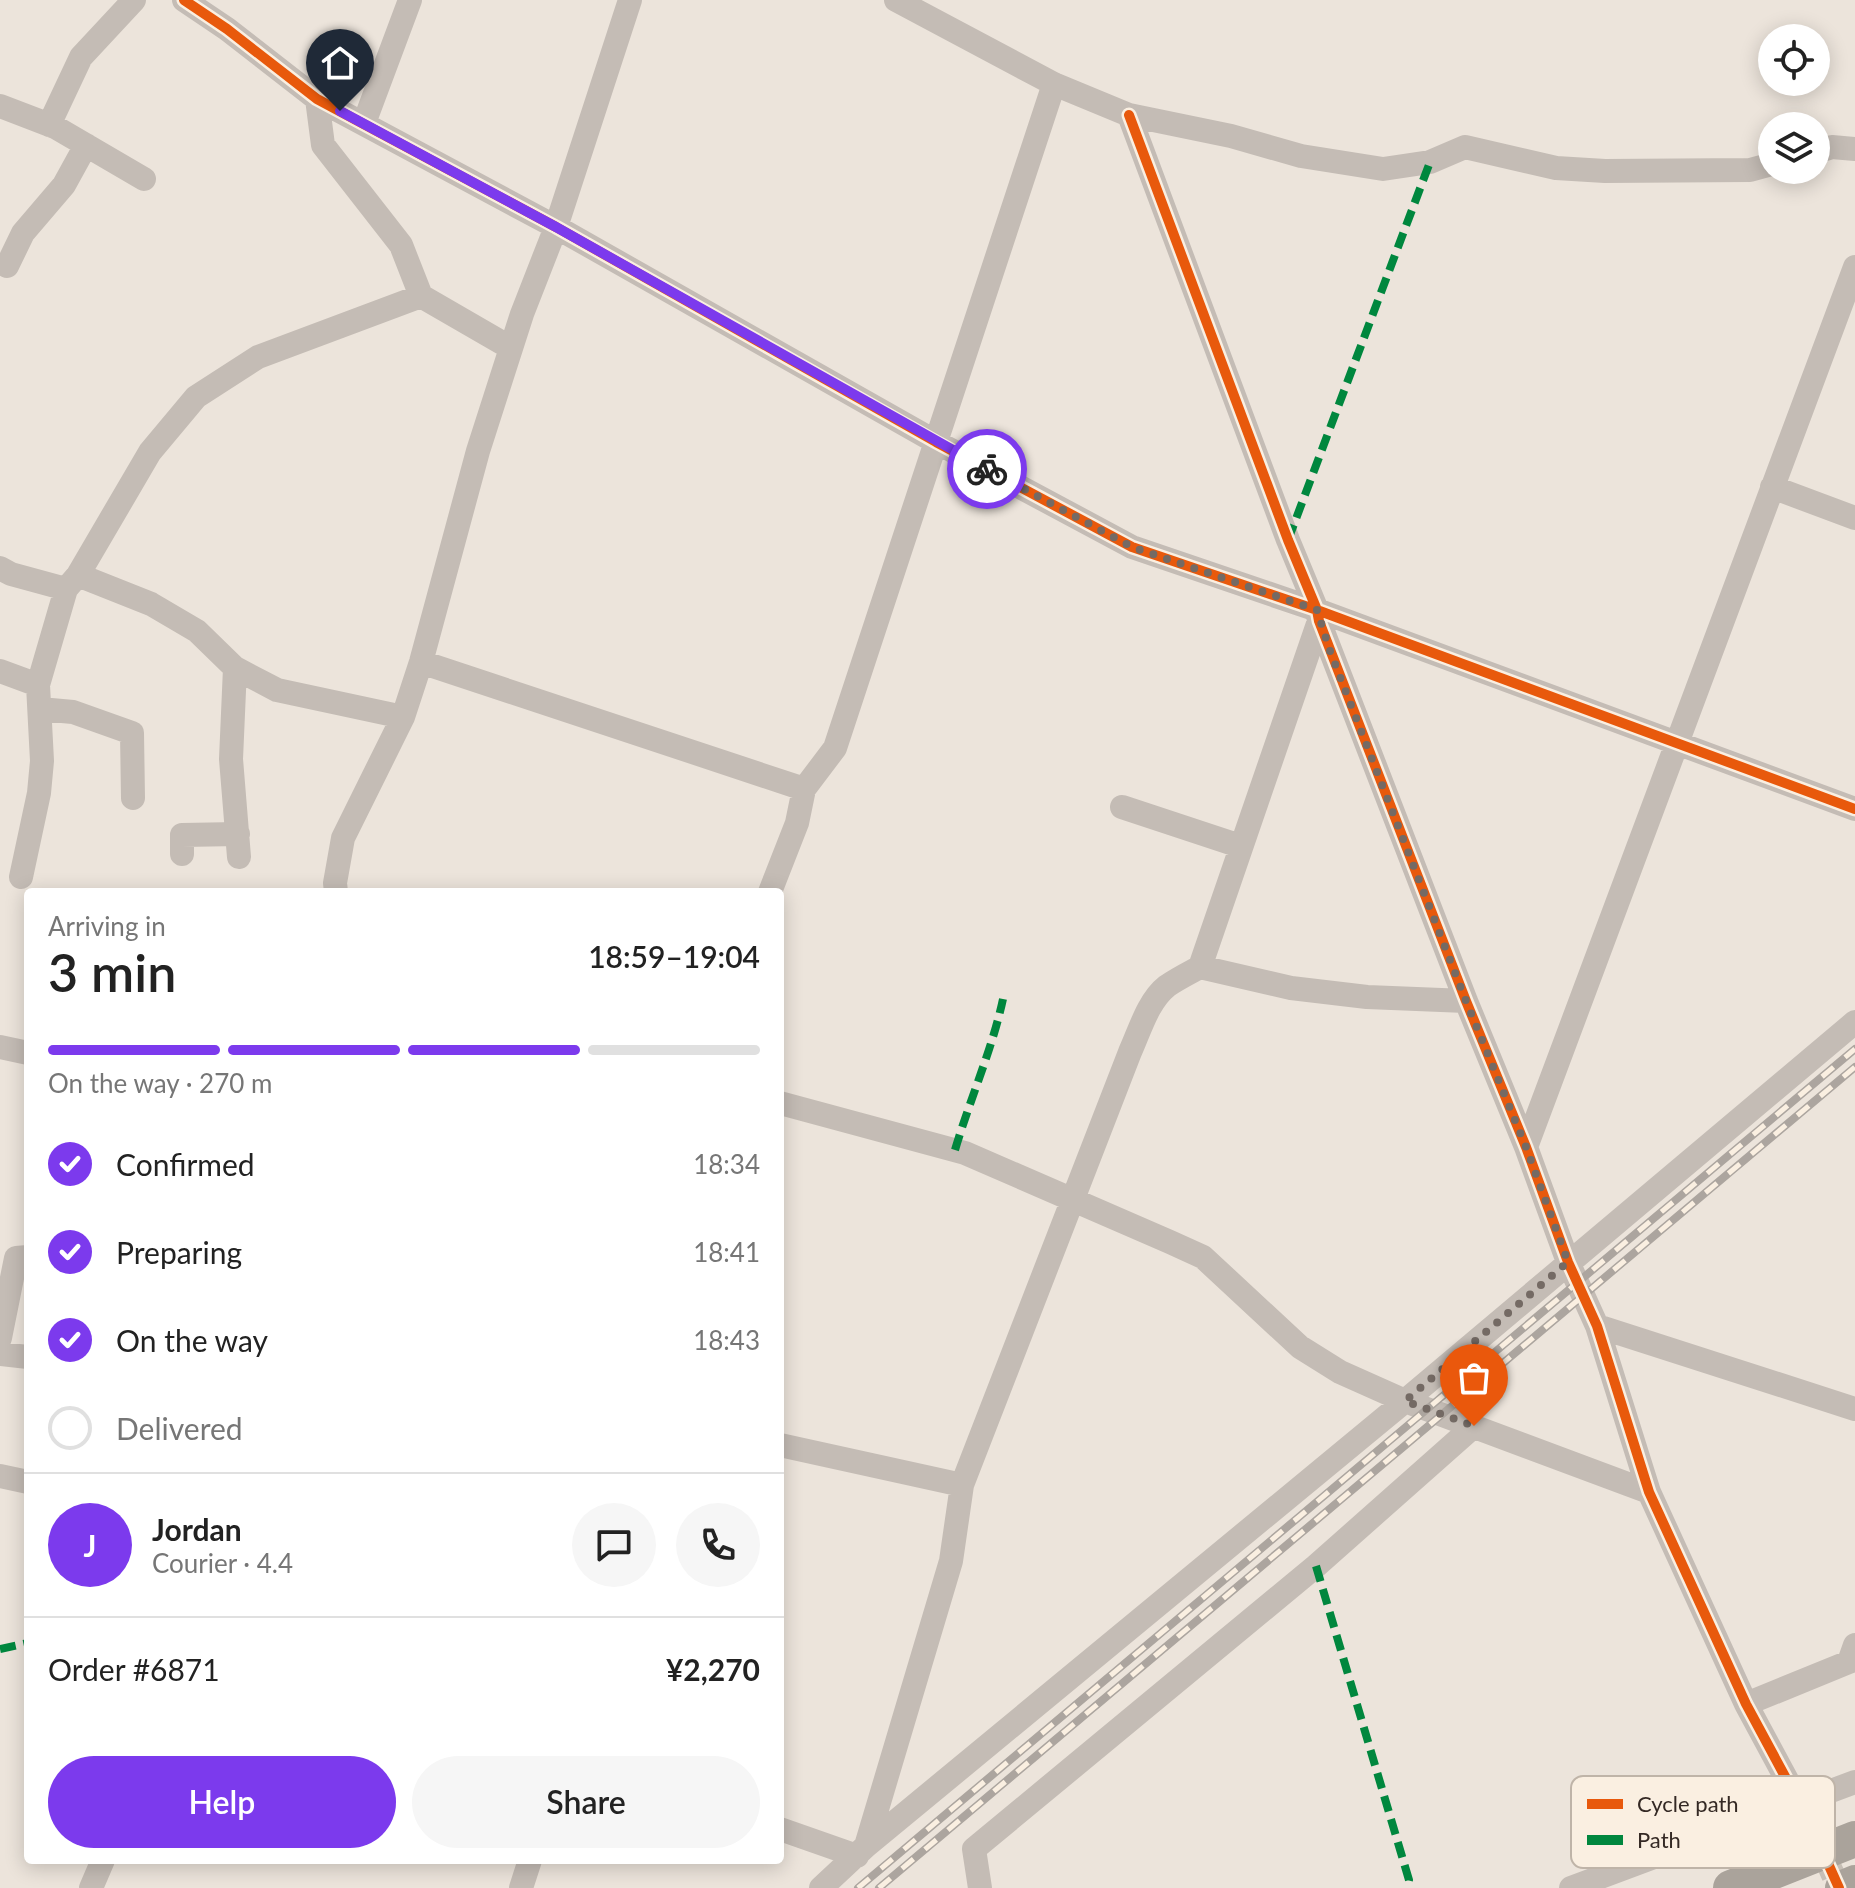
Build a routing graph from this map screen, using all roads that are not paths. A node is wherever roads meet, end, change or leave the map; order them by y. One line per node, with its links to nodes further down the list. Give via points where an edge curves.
1 (134, 0): 11 (street, via 81,57)
2 (184, 0): 7 (street)
3 (410, 0): 10 (street)
4 (630, 0): 17 (street)
5 (896, 0): 6 (street)
6 (1054, 84): 9 (street); 22 (street)
7 (317, 99): 10 (street); 20 (street, via 323,145 401,245)
8 (0, 106): 11 (street)
9 (1129, 115): 15 (street, via 1301,156 1383,169 1430,162 1465,147 1556,168); 27 (street)
10 (364, 123): 17 (street)
11 (49, 125): 12 (street)
12 (86, 145): 16 (street); 18 (street, via 64,185 23,233)
13 (1830, 148): 14 (street)
14 (1855, 149)
15 (1758, 168)
16 (144, 179)
17 (556, 227): 21 (street); 22 (street)
18 (7, 266)
19 (1855, 267): 23 (street)
20 (421, 296): 21 (street); 26 (street, via 258,357 196,397 150,452)
21 (511, 348): 28 (street)
22 (936, 442): 27 (street, via 1132,547); 34 (street, via 835,748)
23 (1772, 487): 24 (street); 33 (street)
24 (1855, 518)
25 (0, 568): 26 (street)
26 (72, 582): 29 (street, via 163,610 197,631); 31 (street)
27 (1318, 616): 33 (street); 38 (street); 44 (street)
28 (421, 662): 32 (street); 34 (street)
29 (235, 668): 32 (street, via 277,690); 39 (street, via 231,759 238,845 182,835)
30 (0, 671): 31 (street)
31 (39, 697): 35 (street, via 132,733); 40 (street, via 39,793)
32 (403, 717): 41 (street, via 343,838)
33 (1678, 742): 37 (street); 49 (street)
34 (804, 789): 42 (street)
35 (133, 798)
36 (1122, 807): 38 (street)
37 (1855, 809)
38 (1240, 846): 43 (street)
39 (182, 854)
40 (21, 877)
41 (336, 888)
42 (772, 888)
43 (1200, 967): 44 (street, via 1291,988); 50 (street, via 1168,986 1151,1006)
44 (1466, 1001): 49 (street)
45 (1855, 1022): 51 (street)
46 (0, 1047): 47 (street)
47 (24, 1052)
48 (784, 1104): 50 (street, via 965,1153)
49 (1526, 1147): 51 (street)
50 (1072, 1199): 57 (street, via 1203,1257 1300,1347); 63 (street)
51 (1568, 1262): 53 (street); 57 (street)
52 (14, 1268): 54 (street)
53 (1597, 1326): 58 (street); 64 (street)
54 (0, 1338)
55 (0, 1354): 56 (street)
56 (24, 1357)
57 (1405, 1401): 59 (street); 73 (street)
58 (1855, 1409)
59 (1474, 1426): 64 (street); 82 (street, via 1316,1566 974,1849)
60 (784, 1446): 63 (street)
61 (0, 1476): 62 (street)
62 (24, 1481)
63 (962, 1485): 73 (street, via 951,1561)
64 (1649, 1492): 66 (street)
65 (1855, 1645): 66 (street, via 1849,1662)
66 (1746, 1704): 67 (street)
67 (1784, 1776)
68 (1855, 1782): 69 (street)
69 (1835, 1794)
70 (784, 1830): 73 (street)
71 (1855, 1839): 72 (highway)
72 (1835, 1847)
73 (861, 1851): 81 (street)
74 (101, 1864): 79 (street)
75 (529, 1864): 80 (street)
76 (1632, 1868): 83 (street)
77 (1782, 1868): 84 (highway)
78 (1855, 1883): 85 (highway)
79 (91, 1888)
80 (521, 1888)
81 (821, 1888)
82 (980, 1888)
83 (1571, 1888)
84 (1731, 1888)
85 (1843, 1888)

